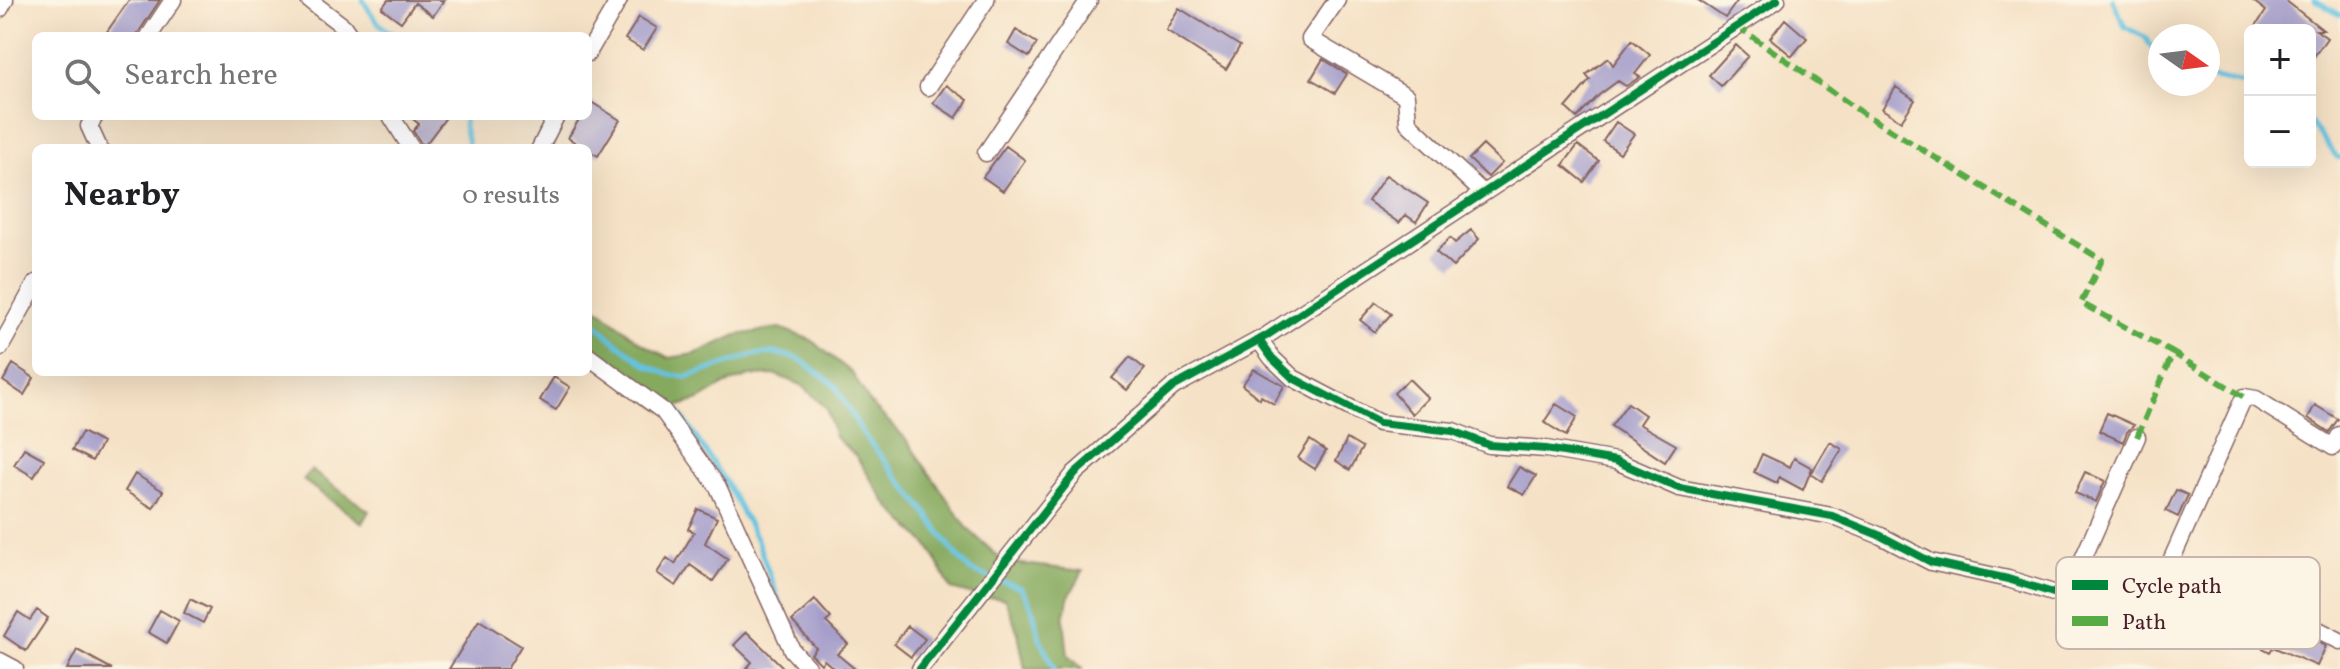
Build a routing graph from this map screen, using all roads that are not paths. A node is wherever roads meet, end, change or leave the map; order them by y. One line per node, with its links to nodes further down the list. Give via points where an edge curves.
1 (5, 0): 9 (street)
2 (173, 0): 10 (street)
3 (309, 0): 11 (street)
4 (619, 0): 12 (street)
5 (986, 0): 13 (street)
6 (1089, 0): 20 (street)
7 (1777, 0): 21 (street)
8 (1328, 3): 21 (street, via 1310,39 1406,96 1408,123)
9 (0, 9)
10 (152, 32)
11 (347, 32)
12 (592, 46)
13 (928, 87)
14 (93, 120): 17 (street, via 89,126)
15 (394, 120): 18 (street)
16 (554, 120): 19 (street)
17 (97, 144)
18 (408, 144)
19 (542, 144)
20 (986, 153)
21 (1483, 193): 23 (street)
22 (32, 290): 24 (street)
23 (1259, 340): 30 (street, via 1293,378 1379,423 1453,431 1489,445 1616,461 1679,488 1832,516 1931,562); 36 (street, via 1173,387 1075,473)
24 (0, 348)
25 (592, 359): 35 (street, via 663,411 718,487 792,650)
26 (2340, 435): 29 (street, via 2333,447 2256,399 2244,397)
27 (2137, 437): 28 (street)
28 (2084, 557)
29 (2173, 557)
30 (2056, 594)
31 (2320, 631): 32 (street)
32 (2340, 641)
33 (0, 661): 34 (street)
34 (15, 669)
35 (809, 669)
36 (920, 669)

